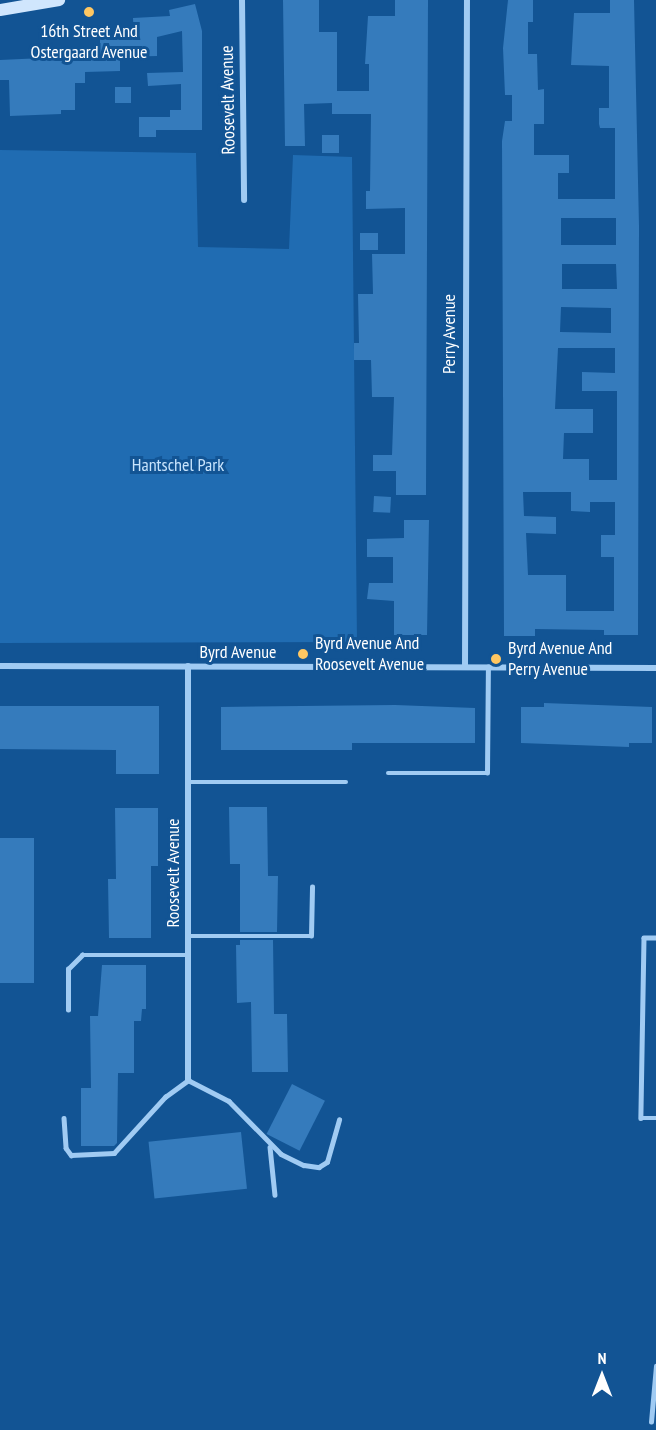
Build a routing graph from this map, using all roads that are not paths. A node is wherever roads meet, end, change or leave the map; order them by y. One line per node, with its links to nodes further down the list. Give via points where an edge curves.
1 (59, 0): 4 (street)
2 (242, 0): 6 (street, Roosevelt Avenue)
3 (467, 0): 9 (street, Perry Avenue)
4 (21, 4): 5 (street)
5 (0, 10)
6 (244, 200)
7 (0, 666): 8 (street, Byrd Avenue)
8 (188, 666): 9 (street, Byrd Avenue); 13 (street, Roosevelt Avenue)
9 (465, 667): 10 (street, Byrd Avenue)
10 (488, 667): 11 (street, Byrd Avenue); 12 (lane, via 487,773)
11 (656, 668)
12 (388, 773)
13 (188, 782): 14 (lane); 16 (street, Roosevelt Avenue)
14 (346, 782)
15 (312, 887): 16 (lane, via 311,936)
16 (188, 936): 18 (street, Roosevelt Avenue)
17 (656, 938): 22 (lane, via 644,938 641,1118)
18 (188, 955): 19 (lane, via 82,955 68,969); 20 (street, Roosevelt Avenue)
19 (68, 1010)
20 (188, 1080): 21 (lane, via 165,1097 114,1153 71,1155 66,1148); 24 (lane, via 229,1101)
21 (64, 1118)
22 (656, 1118)
23 (339, 1120): 24 (lane, via 327,1162 320,1167 304,1165)
24 (270, 1147): 25 (lane)
25 (274, 1195)
26 (656, 1366): 27 (lane)
27 (651, 1422)

